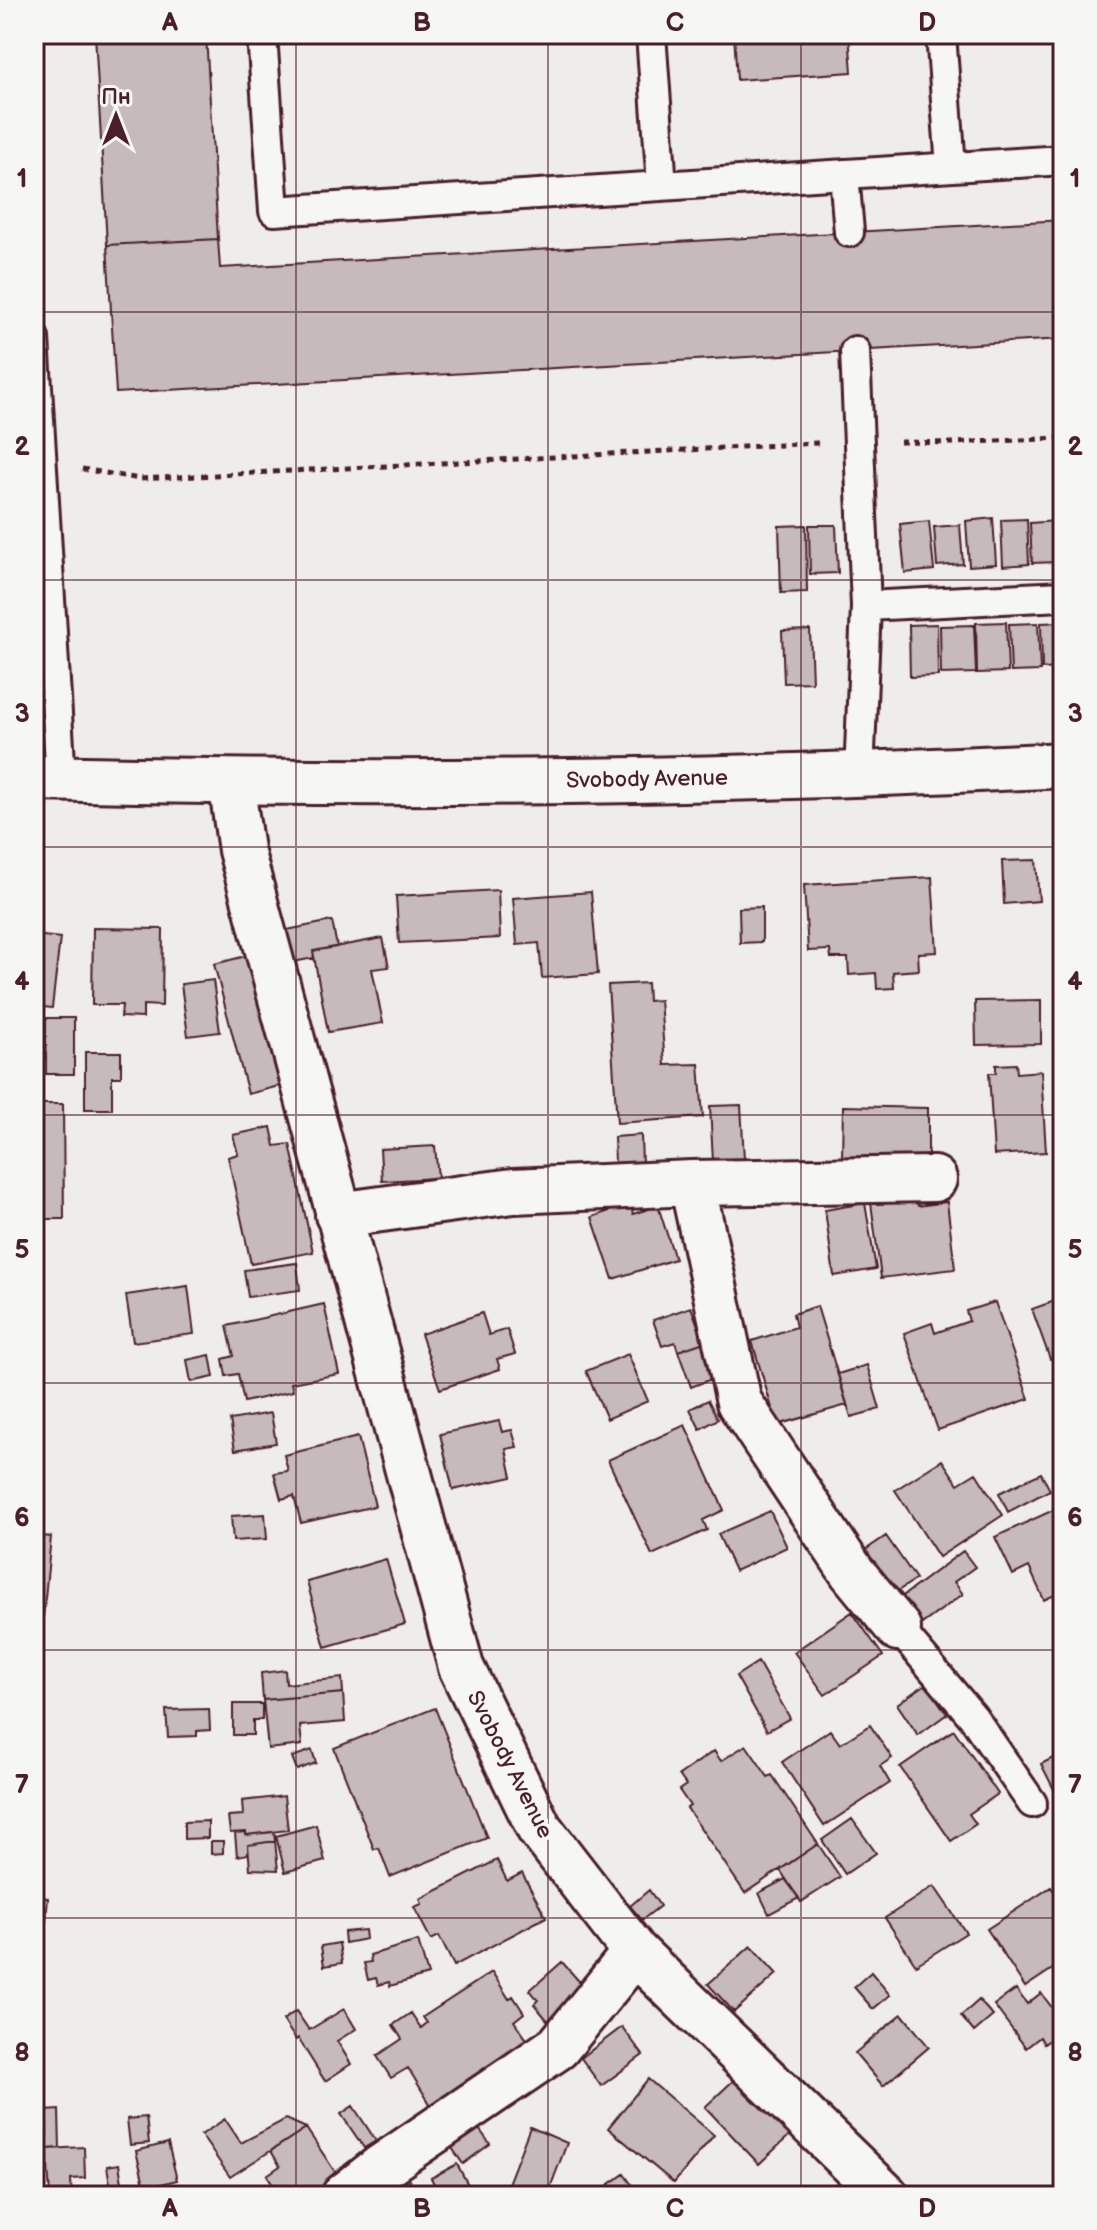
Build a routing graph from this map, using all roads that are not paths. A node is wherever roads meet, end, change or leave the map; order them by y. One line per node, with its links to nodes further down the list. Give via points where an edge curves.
1 (262, 34): 7 (lane, via 274,211)
2 (651, 34): 7 (lane)
3 (941, 34): 5 (lane)
4 (1063, 160): 5 (lane)
5 (951, 167): 6 (lane)
6 (844, 174): 7 (lane); 8 (lane)
7 (662, 186)
8 (849, 232)
9 (34, 338): 15 (lane)
10 (855, 351): 12 (lane)
11 (1063, 596): 12 (lane)
12 (866, 606): 14 (lane)
13 (1063, 765): 14 (street, Svobody Avenue)
14 (859, 776): 16 (street, Svobody Avenue)
15 (48, 778): 16 (street, Svobody Avenue)
16 (231, 782): 19 (street, Svobody Avenue, via 241,850)
17 (934, 1179): 18 (street)
18 (692, 1183): 19 (street, via 513,1191); 20 (street, via 739,1402 852,1572)
19 (338, 1215): 22 (street, Svobody Avenue, via 461,1667 539,1828)
20 (898, 1628): 21 (lane, via 973,1717)
21 (1032, 1803)
22 (635, 1952): 23 (street, via 558,2047); 24 (street, Svobody Avenue)
23 (344, 2196)
24 (886, 2196)

